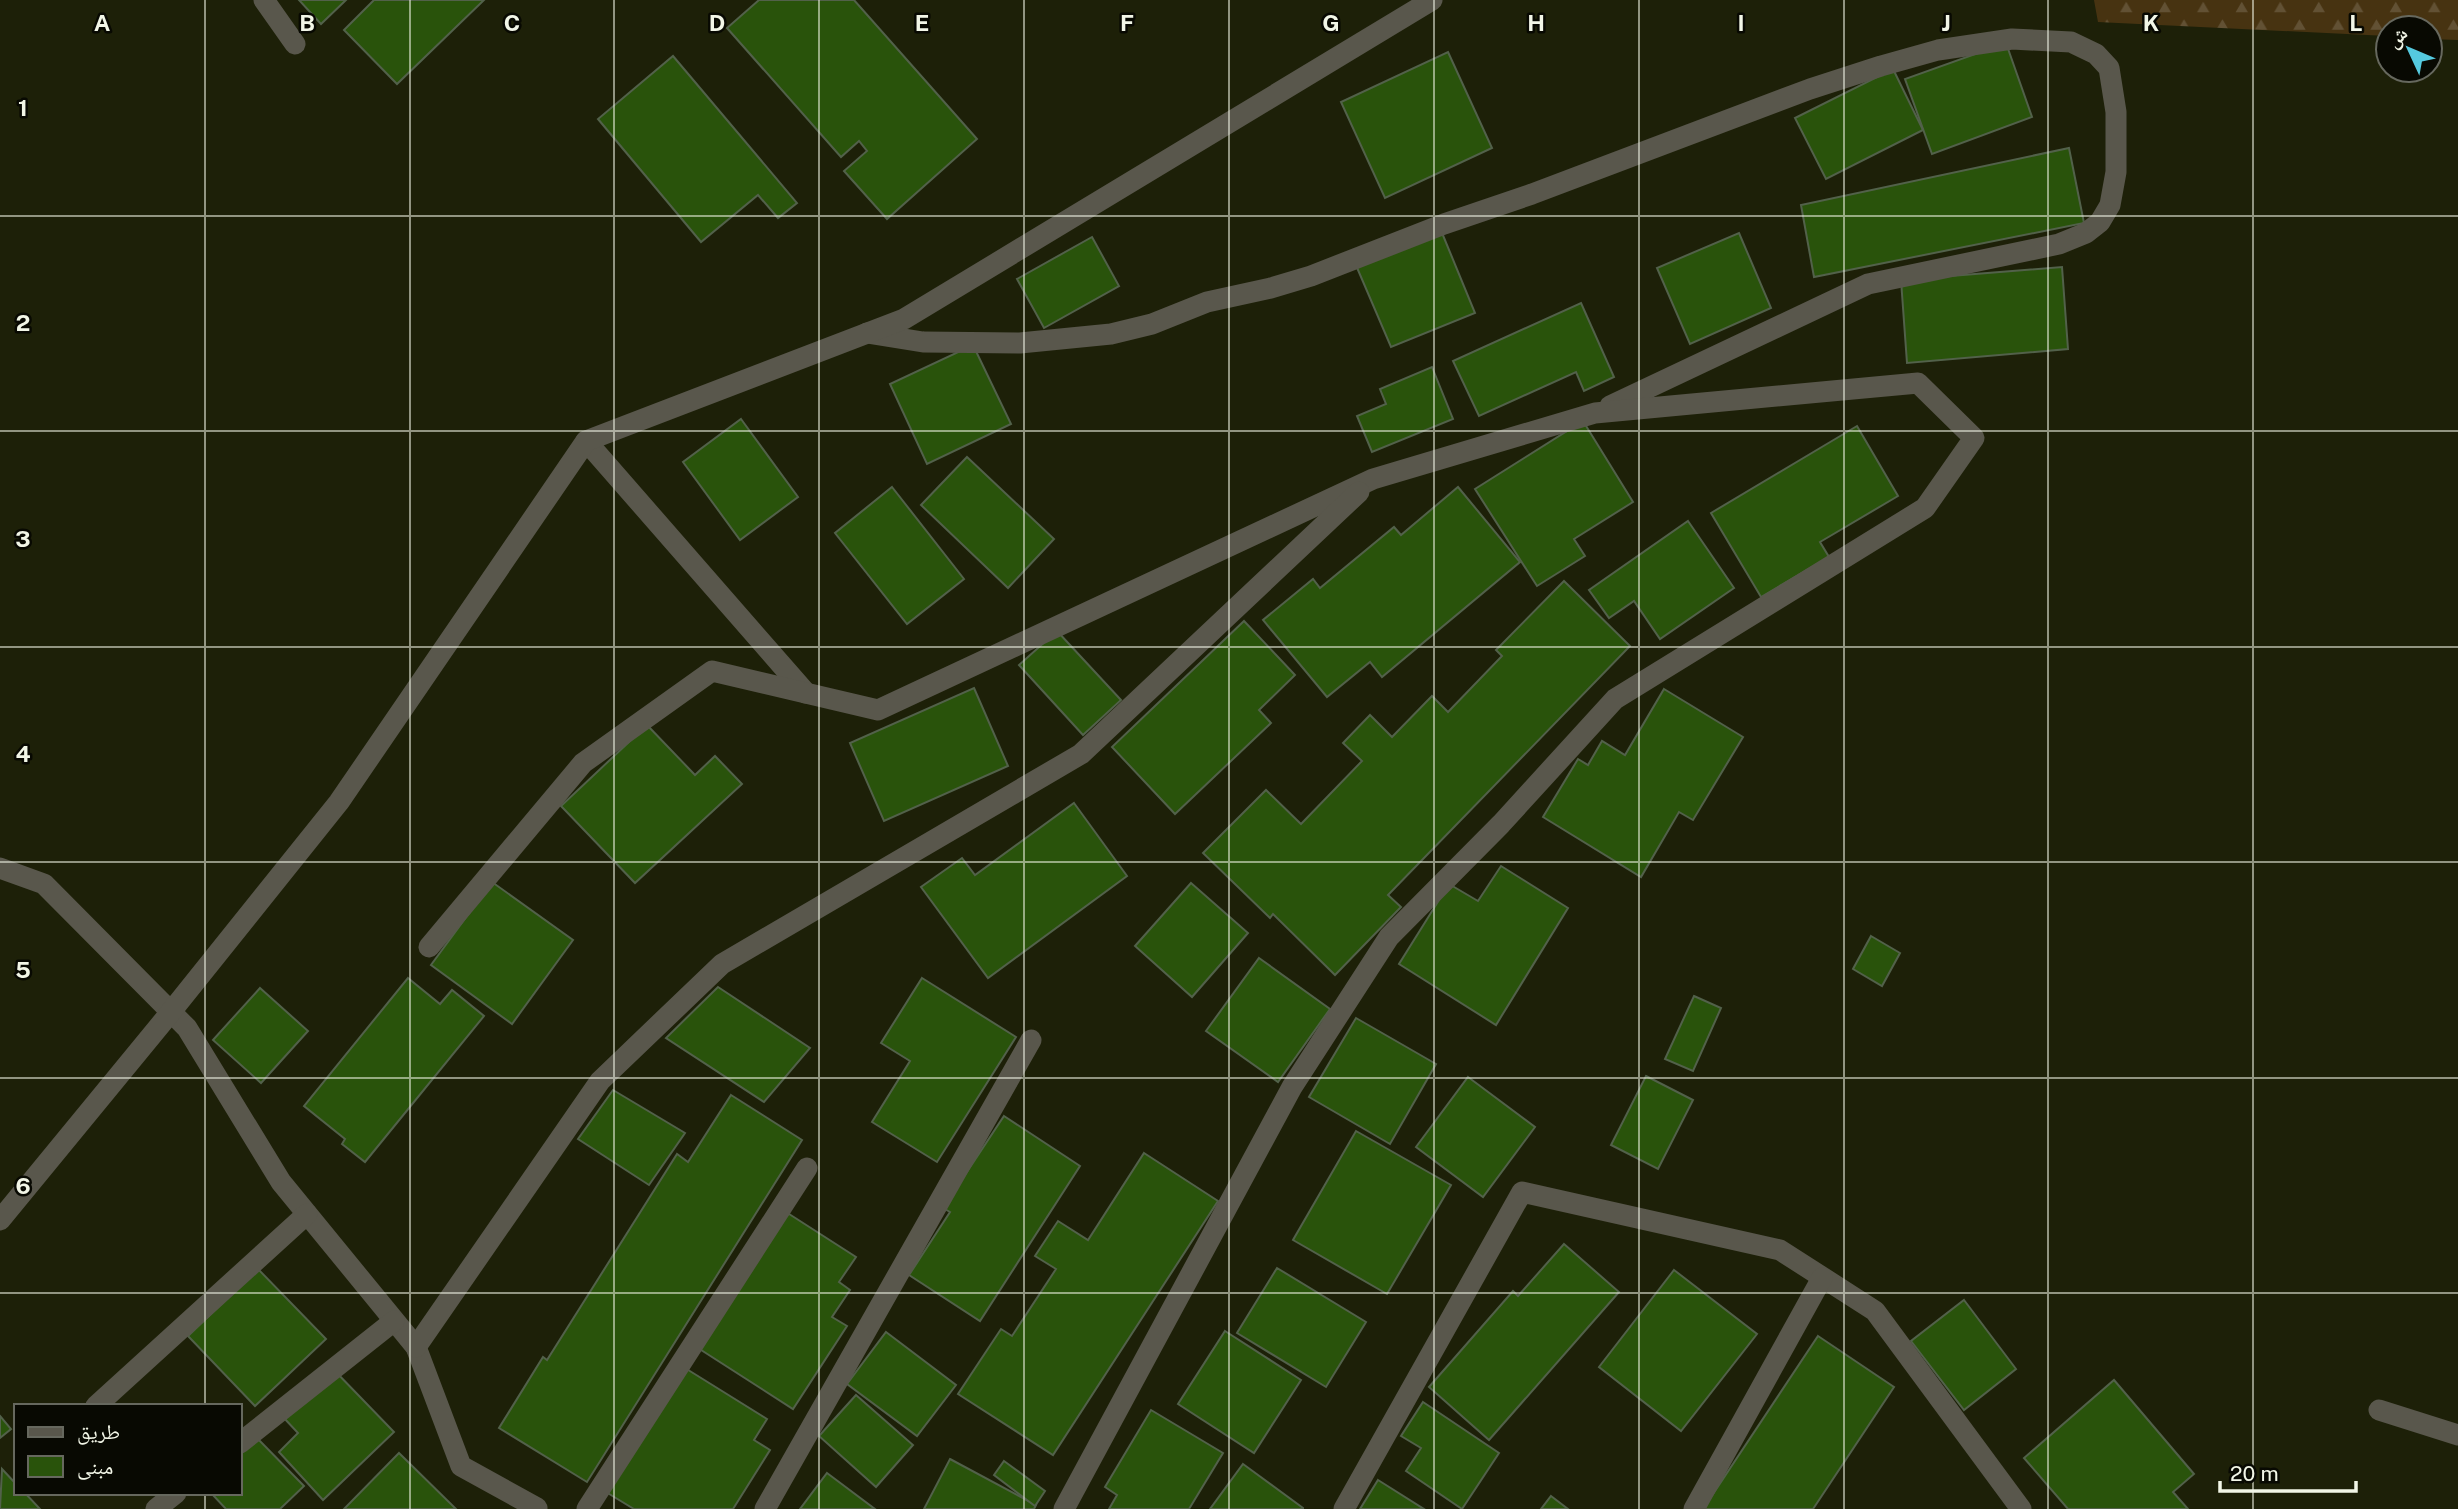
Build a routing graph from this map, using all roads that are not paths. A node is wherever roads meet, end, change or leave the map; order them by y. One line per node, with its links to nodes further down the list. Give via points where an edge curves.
1 (264, 0): 3 (street)
2 (1432, 0): 4 (street, via 904,319)
3 (295, 44)
4 (867, 333): 5 (street, via 923,342 1020,342 1111,334 1152,324 1207,302 1311,276 1810,89 1938,50 2012,39 2071,42 2096,54 2109,68 2116,112 2116,172 2110,205 2086,233 2059,244 1868,284); 6 (street)
5 (1595, 413): 7 (street); 28 (street, via 1918,383 1974,438 1925,508 1615,699 1390,937 1293,1087)
6 (586, 441): 8 (street); 11 (street, via 339,802)
7 (1373, 479): 8 (street, via 878,710); 18 (street, via 1081,754 722,964 600,1080)
8 (806, 693): 10 (street, via 712,671 583,763)
9 (0, 867): 11 (street, via 44,884)
10 (429, 947)
11 (170, 1013): 14 (street, via 187,1028 281,1182); 15 (street)
12 (1031, 1041): 27 (street)
13 (807, 1168): 26 (street)
14 (307, 1214): 17 (street); 19 (street)
15 (0, 1220)
16 (1822, 1278): 29 (street, via 1780,1251 1522,1192); 30 (street); 31 (street, via 1875,1311)
17 (394, 1321): 18 (street); 22 (street)
18 (416, 1347): 25 (street, via 461,1466)
19 (98, 1404)
20 (2379, 1410): 21 (street)
21 (2458, 1435)
22 (242, 1441)
23 (174, 1495): 24 (street)
24 (156, 1509)
25 (537, 1509)
26 (587, 1509)
27 (765, 1509)
28 (1064, 1509)
29 (1344, 1509)
30 (1694, 1509)
31 (2021, 1509)

